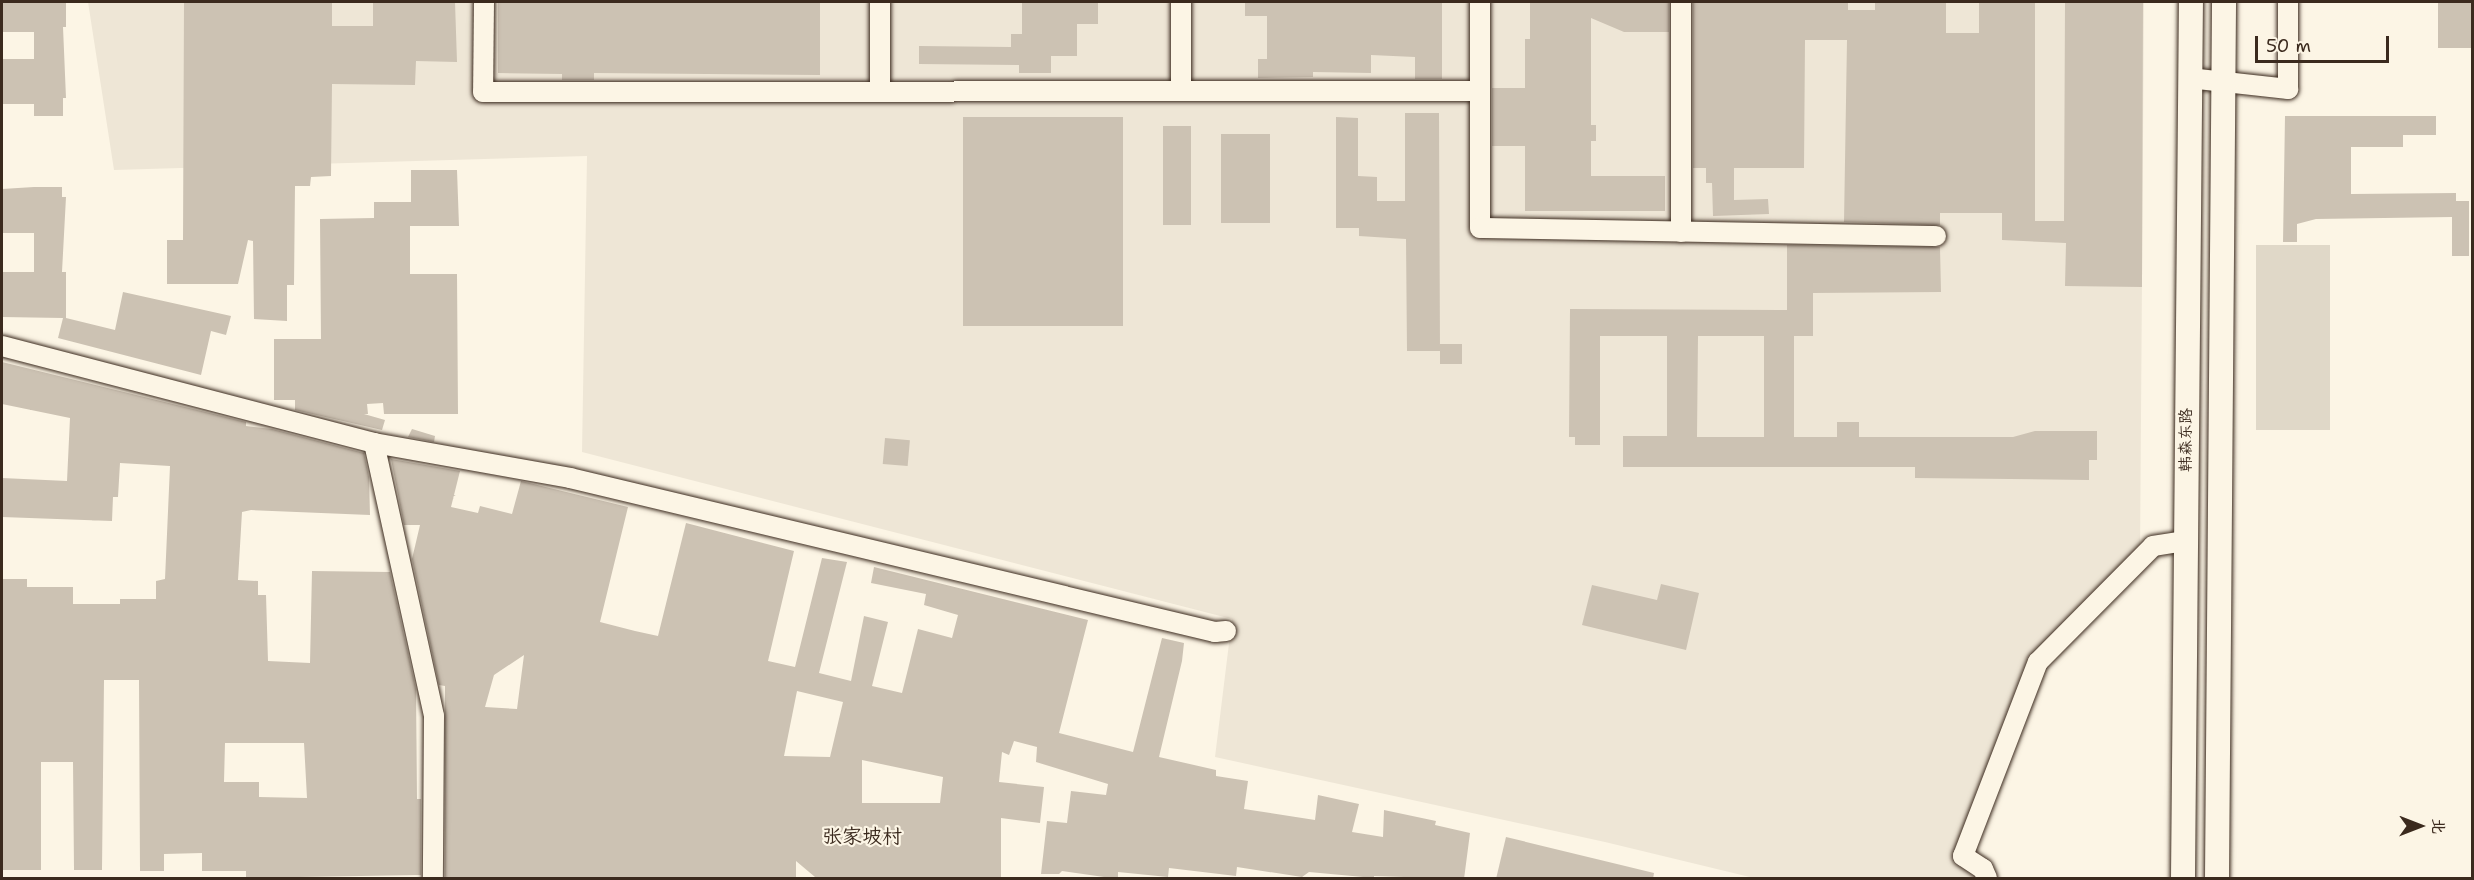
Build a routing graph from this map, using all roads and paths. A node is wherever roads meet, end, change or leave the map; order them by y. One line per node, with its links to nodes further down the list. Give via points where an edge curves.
1 (484, 2): 11 (street, via 483,92)
2 (880, 2): 11 (street)
3 (1181, 2): 12 (street)
4 (1480, 2): 13 (street)
5 (1681, 2): 14 (street)
6 (2191, 2): 9 (main road, 韩森东路)
7 (2224, 2): 10 (main road, 韩森东路)
8 (2288, 2): 10 (street, via 2288,89)
9 (2189, 78): 10 (street); 18 (main road, 韩森东路)
10 (2223, 83): 23 (main road, 韩森东路)
11 (880, 90): 12 (street)
12 (1181, 91): 13 (street)
13 (1480, 91): 14 (street, via 1480,228)
14 (1681, 232): 15 (street)
15 (1936, 236)
16 (2, 346): 17 (street)
17 (374, 443): 19 (street, via 570,478 1215,632); 20 (street, via 434,716)
18 (2186, 541): 21 (street, via 2153,546 2038,662 1963,856 1983,869); 22 (main road, 韩森东路)
19 (1226, 631)
20 (433, 879)
21 (1986, 879)
22 (2183, 879)
23 (2217, 879)

